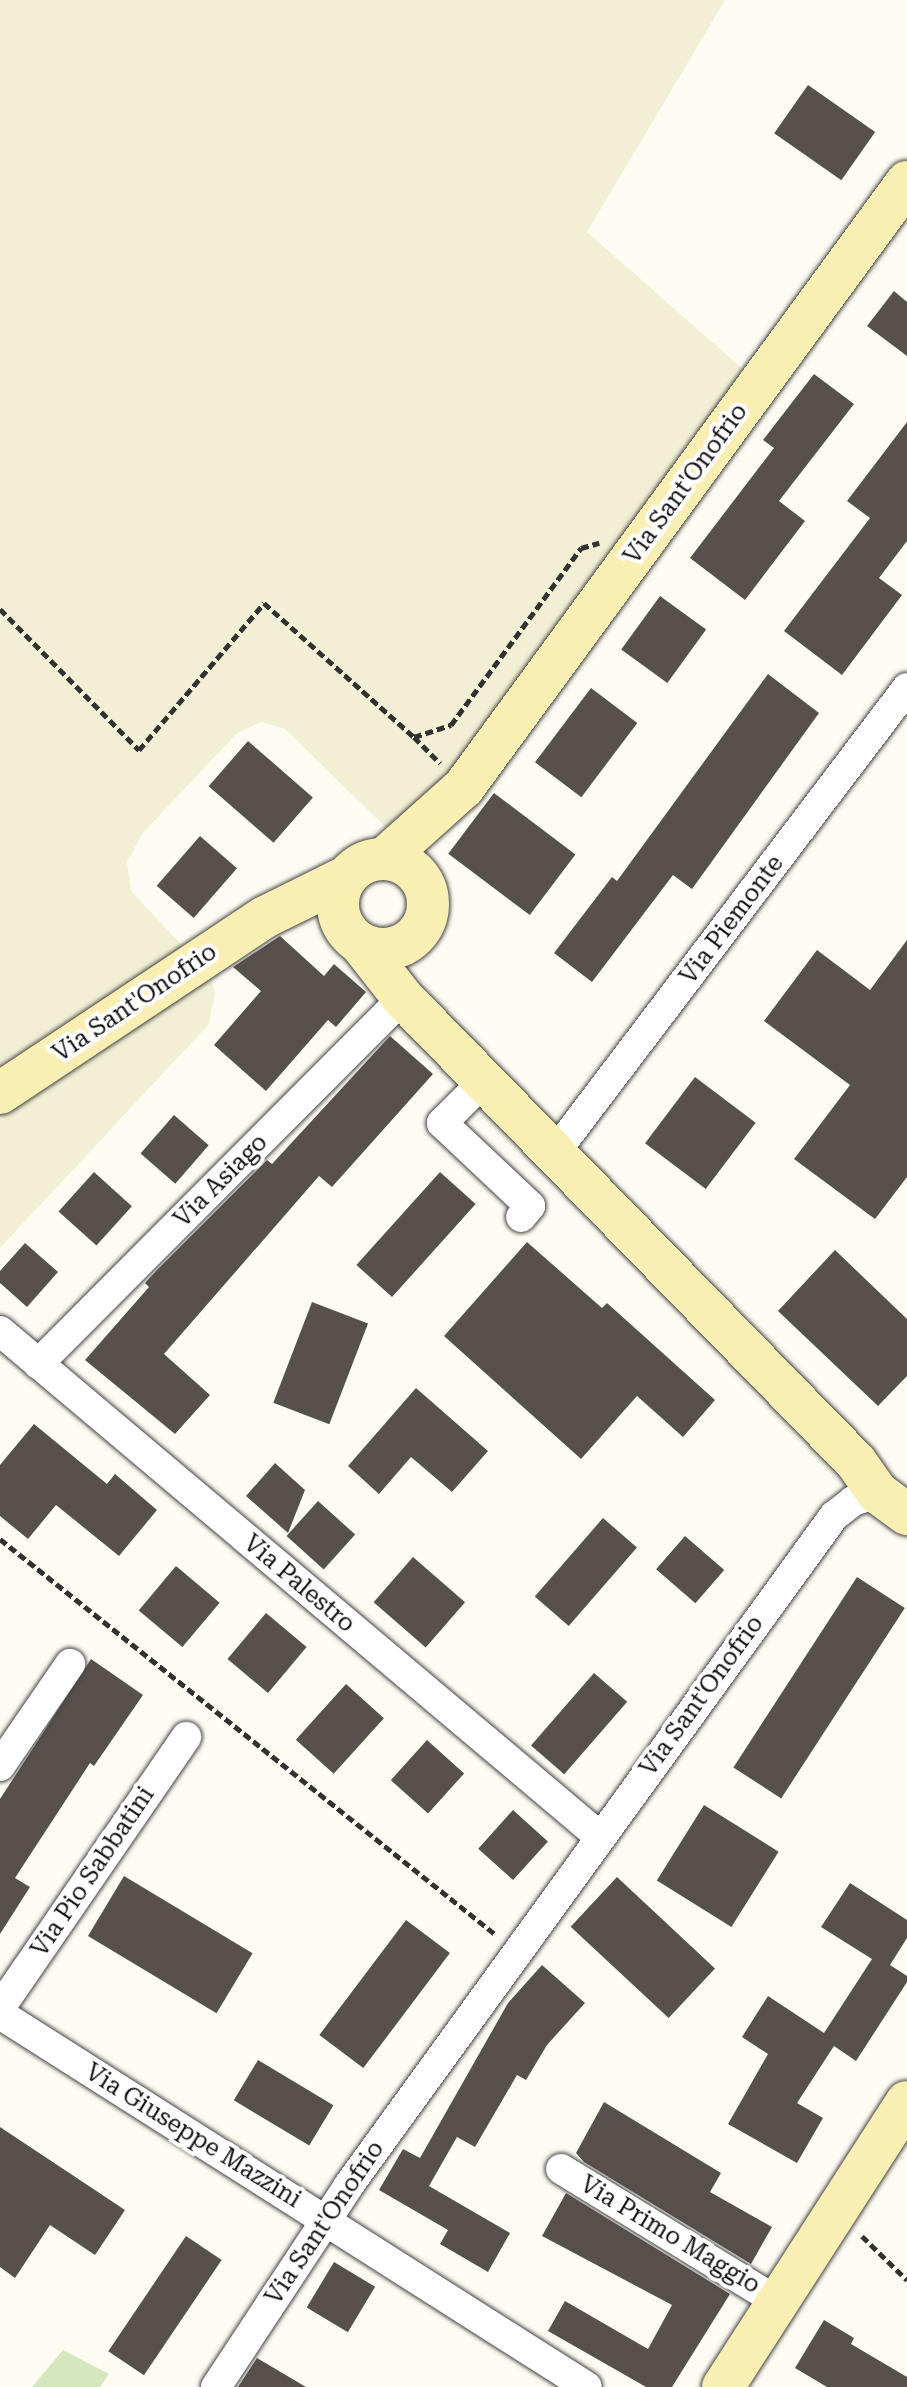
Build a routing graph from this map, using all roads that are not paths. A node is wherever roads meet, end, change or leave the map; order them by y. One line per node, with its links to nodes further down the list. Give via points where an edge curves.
1 (901, 202): 3 (street, Via Sant'Onofrio, via 651,532)
2 (907, 688): 13 (street, Via Piemonte)
3 (451, 774): 4 (street, Via Sant'Onofrio); 6 (street, Via Sant'Onofrio)
4 (385, 858): 5 (street, Via Sant'Onofrio, via 371,860); 6 (street, via 413,869)
5 (346, 877): 7 (street, Via Sant'Onofrio); 8 (street, via 340,891)
6 (422, 881): 9 (street, Via Sant'Onofrio, via 428,909 424,924)
7 (271, 915): 8 (street); 12 (street, Via Sant'Onofrio)
8 (350, 932): 9 (street, via 374,948); 10 (street, Via Sant'Onofrio)
9 (403, 944): 10 (street)
10 (403, 998): 11 (street, Via Sant'Onofrio); 16 (street, Via Asiago)
11 (485, 1080): 13 (street, Via Sant'Onofrio); 14 (street, via 442,1123 530,1206)
12 (0, 1093)
13 (556, 1151): 17 (street, Via Sant'Onofrio)
14 (521, 1217)
15 (0, 1331): 16 (street, Via Palestro)
16 (38, 1364): 21 (street, Via Palestro)
17 (892, 1503): 21 (street, Via Sant'Onofrio, via 853,1501 834,1516)
18 (70, 1664): 20 (street)
19 (186, 1737): 22 (street, Via Pio Sabbatini)
20 (0, 1766)
21 (599, 1836): 26 (street, Via Sant'Onofrio)
22 (0, 2008)
23 (0, 2014): 26 (street, Via Giuseppe Mazzini)
24 (907, 2102): 27 (street)
25 (561, 2169): 27 (street, Via Primo Maggio)
26 (326, 2219): 28 (street, Via Sant'Onofrio); 29 (street, Via Giuseppe Mazzini)
27 (778, 2302): 30 (street)
28 (216, 2387)
29 (587, 2387)
30 (723, 2387)

